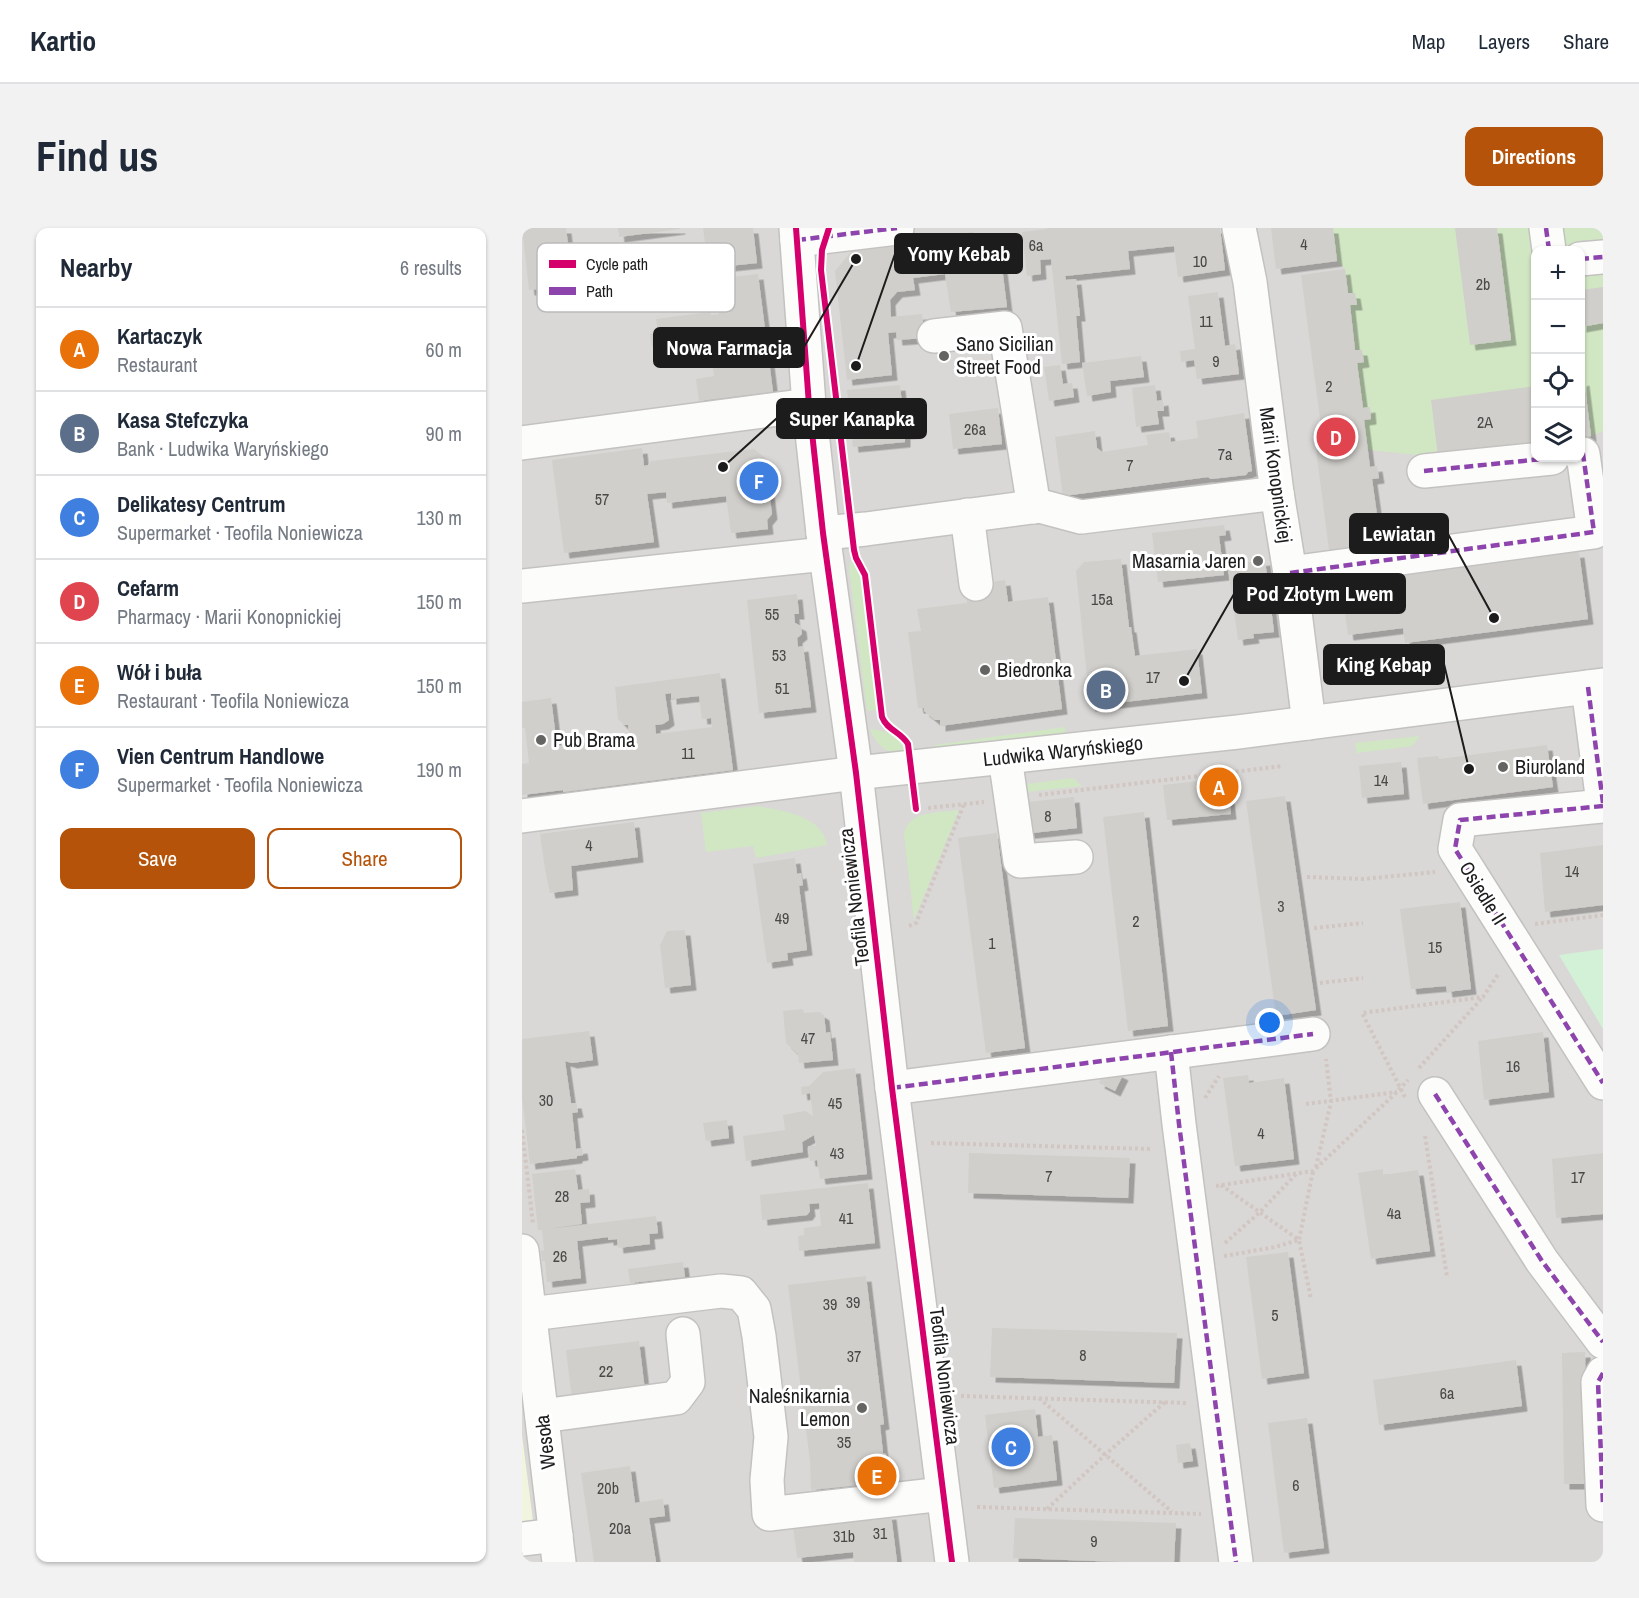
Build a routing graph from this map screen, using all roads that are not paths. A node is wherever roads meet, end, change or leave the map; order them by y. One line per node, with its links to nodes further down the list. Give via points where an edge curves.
1 (897, 228): 4 (street)
2 (1239, 228): 14 (street, Marii Konopnickiej, via 1250,282)
3 (1546, 228): 5 (street)
4 (796, 234): 9 (street, Teofila Noniewicza)
5 (1548, 246)
6 (1603, 257): 7 (street)
7 (1585, 259)
8 (934, 336): 15 (street, via 1005,328)
9 (809, 405): 10 (street); 17 (street, Teofila Noniewicza)
10 (522, 443)
11 (1531, 460): 13 (street)
12 (1584, 462): 18 (street, via 1594,532)
13 (1424, 471)
14 (1277, 493): 15 (street, via 1081,517); 18 (street, Marii Konopnickiej)
15 (1034, 507): 16 (street)
16 (967, 515): 17 (street, via 866,529); 19 (street)
17 (824, 543): 20 (street); 24 (street, Teofila Noniewicza)
18 (1290, 573): 22 (street, Marii Konopnickiej)
19 (976, 584)
20 (522, 586)
21 (1596, 686): 22 (street, Ludwika Waryńskiego); 25 (street, Osiedle II)
22 (1310, 723): 23 (street, Ludwika Waryńskiego)
23 (1005, 757): 24 (street, Ludwika Waryńskiego); 27 (street, via 1020,861)
24 (856, 773): 26 (street, Ludwika Waryńskiego); 31 (street, Teofila Noniewicza)
25 (1603, 805): 30 (street, Osiedle II, via 1460,820 1455,849)
26 (522, 816)
27 (1076, 857)
28 (1319, 1044): 29 (street, via 1235,1043)
29 (1172, 1052): 31 (street); 44 (street, via 1173,1141 1188,1190)
30 (1603, 1083)
31 (892, 1088): 39 (street, Teofila Noniewicza)
32 (1420, 1096): 36 (street)
33 (528, 1242): 34 (street, Wesoła)
34 (528, 1333): 38 (street, Wesoła); 39 (street, via 721,1291 741,1293 754,1309 759,1336 771,1437 769,1514)
35 (683, 1334): 38 (street, via 688,1382 676,1398)
36 (1603, 1342)
37 (1603, 1373): 40 (street, via 1599,1382)
38 (542, 1416): 42 (street, Wesoła)
39 (943, 1494): 43 (street, Teofila Noniewicza)
40 (1603, 1505)
41 (522, 1539): 42 (street)
42 (558, 1548)
43 (952, 1562)
44 (1236, 1562)

